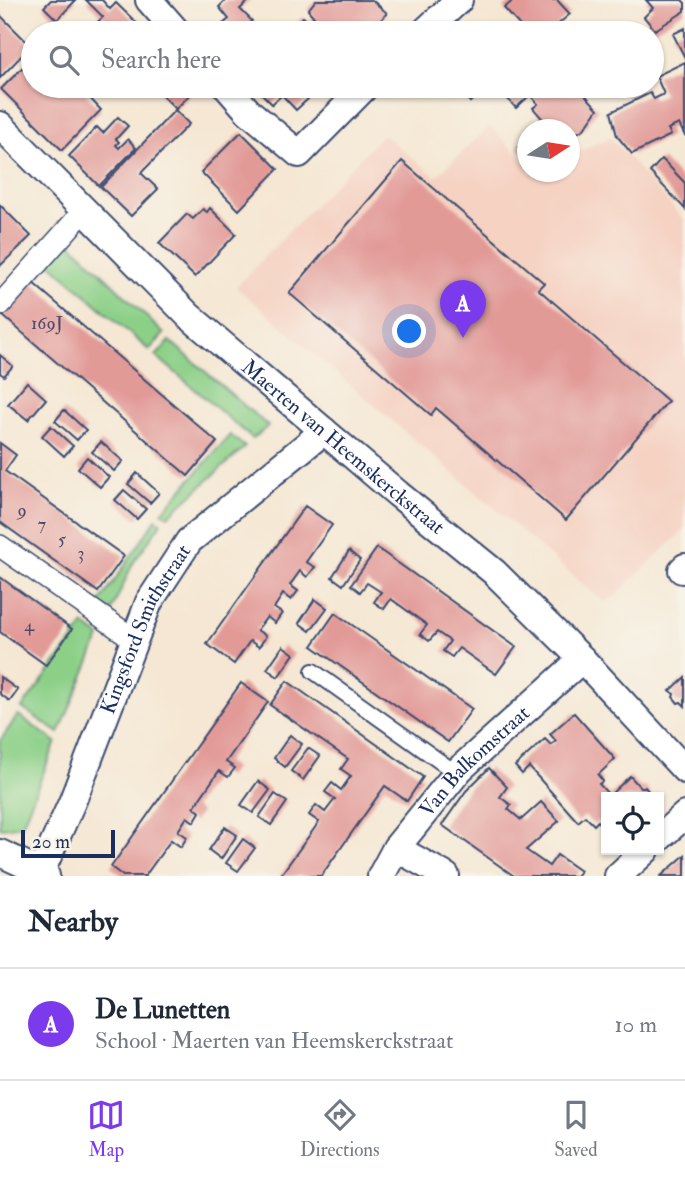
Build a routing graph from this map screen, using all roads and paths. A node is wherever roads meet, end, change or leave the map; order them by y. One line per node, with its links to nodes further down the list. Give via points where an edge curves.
1 (149, 0): 3 (street)
2 (459, 0): 4 (street)
3 (167, 21)
4 (436, 21)
5 (237, 98): 6 (street, via 299,154)
6 (354, 98)
7 (0, 125): 8 (street, Maerten van Heemskerckstraat)
8 (84, 211): 9 (street); 10 (street, Maerten van Heemskerckstraat, via 190,316)
9 (0, 305)
10 (324, 431): 12 (street, Kingsford Smithstraat, via 189,541 149,602); 13 (street, Maerten van Heemskerckstraat, via 494,572)
11 (0, 546): 12 (street)
12 (135, 640): 22 (street, Kingsford Smithstraat)
13 (582, 659): 15 (street, Maerten van Heemskerckstraat); 16 (street, Van Balkomstraat)
14 (313, 671): 16 (lane)
15 (685, 770)
16 (456, 773): 19 (street, Van Balkomstraat)
17 (685, 815): 18 (street)
18 (664, 834)
19 (396, 848): 23 (street, Van Balkomstraat); 24 (street)
20 (0, 853): 22 (street)
21 (641, 855): 25 (street)
22 (44, 874)
23 (381, 876)
24 (446, 876)
25 (618, 876)

